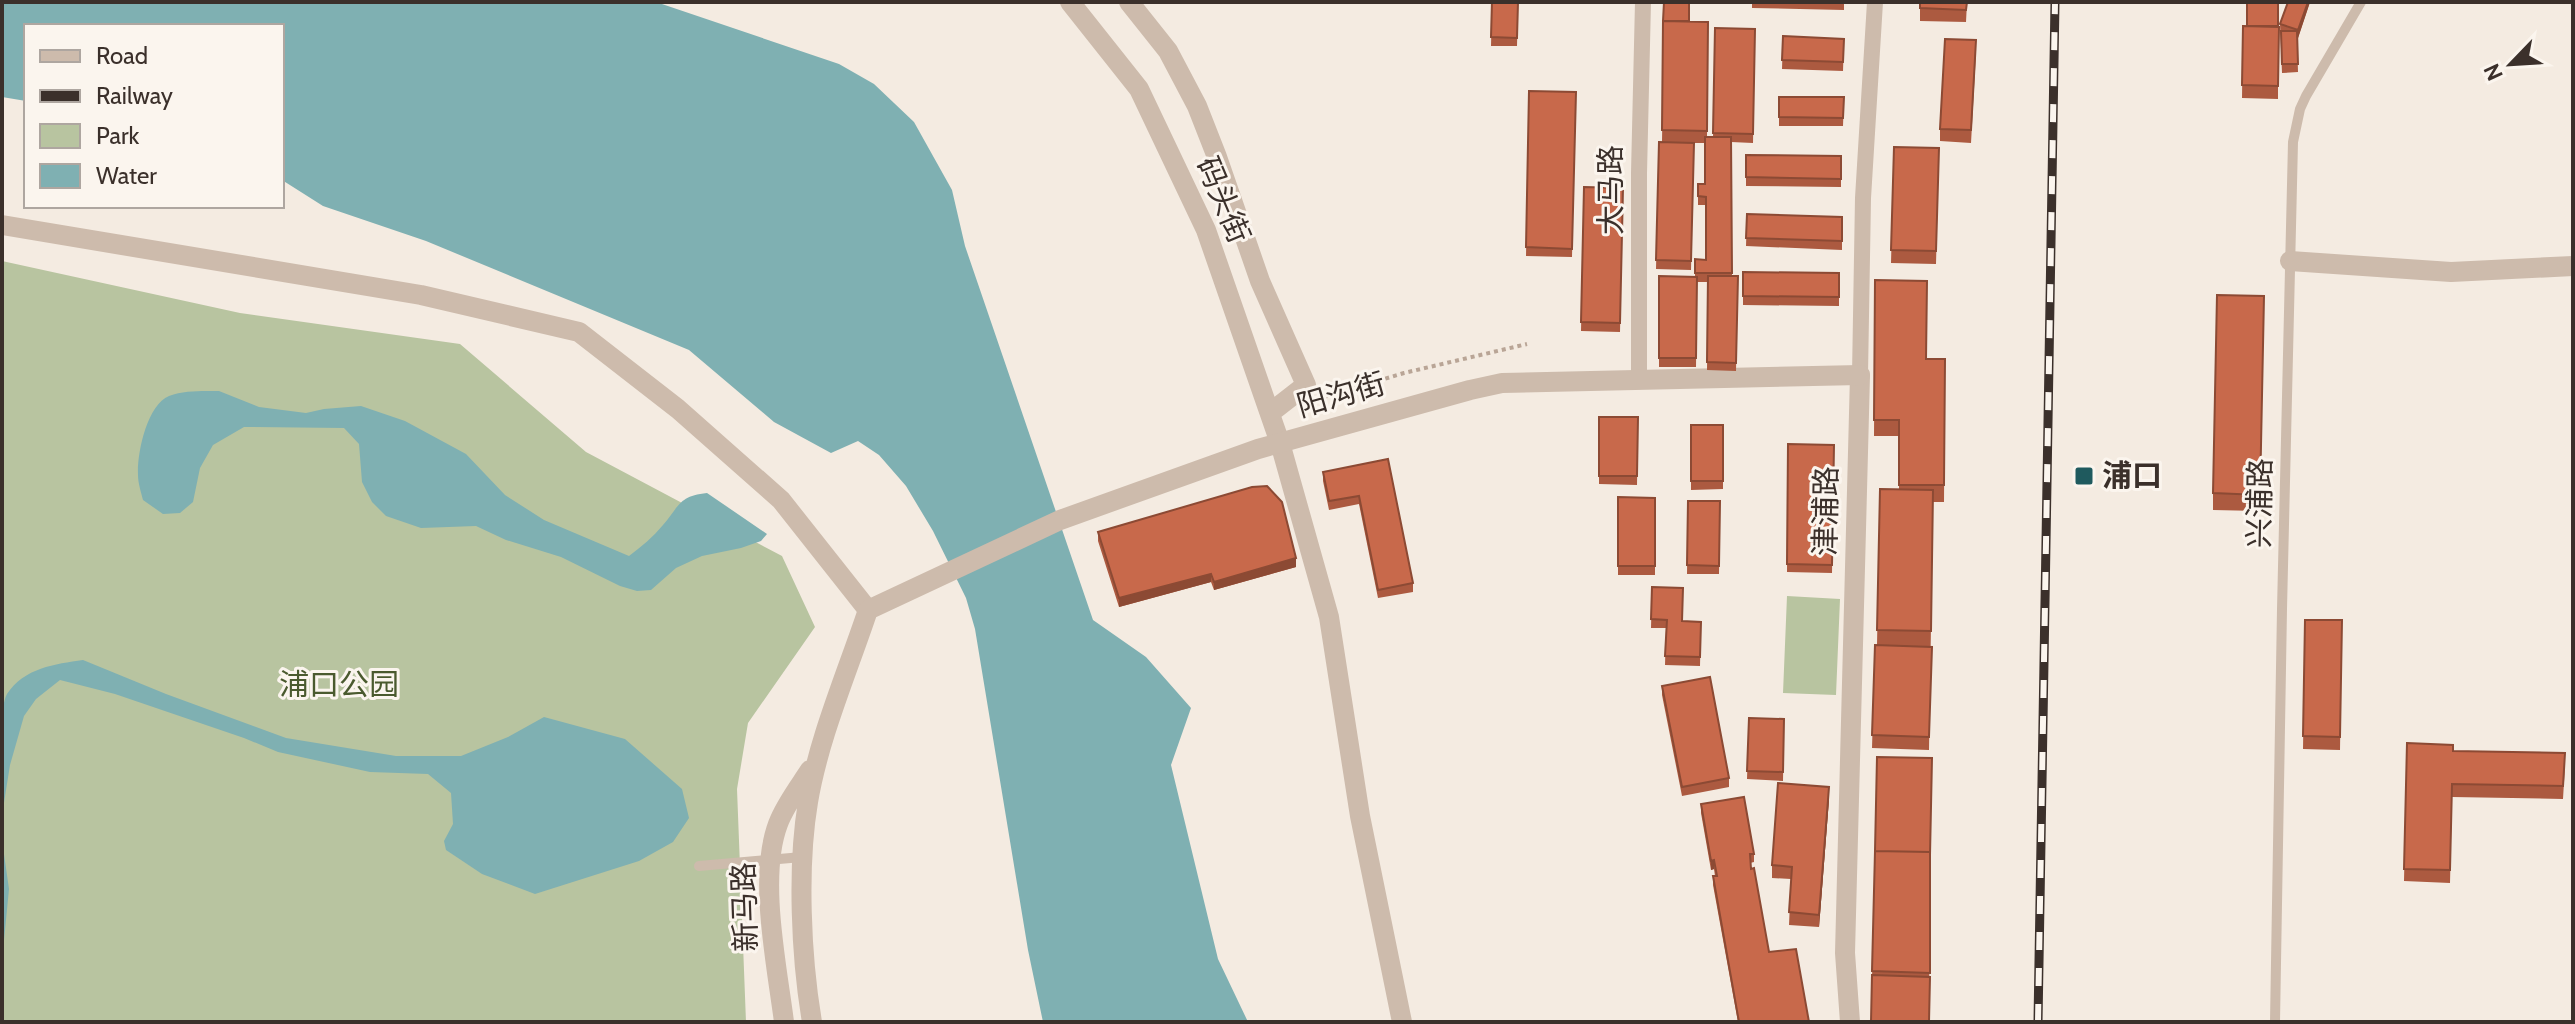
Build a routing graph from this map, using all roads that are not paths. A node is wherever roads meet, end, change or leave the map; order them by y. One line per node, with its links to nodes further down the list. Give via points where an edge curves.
1 (1070, 2): 11 (street, 码头街, via 1139,89 1206,230)
2 (1129, 2): 11 (street, via 1168,51 1197,106 1260,281 1306,385)
3 (1643, 2): 10 (street, 大马路)
4 (1875, 2): 9 (street, 津浦路, via 1863,198)
5 (2361, 2): 7 (lane, 兴浦路, via 2300,109 2293,142)
6 (2, 225): 13 (street, via 421,295 579,332 678,409 781,500)
7 (2290, 261): 8 (street, via 2451,272); 22 (lane, 兴浦路)
8 (2573, 266)
9 (1860, 375): 10 (street, 阳沟街); 21 (street, 津浦路, via 1845,953)
10 (1639, 379): 12 (street, 阳沟街, via 1502,383)
11 (1270, 413): 12 (street, 码头街)
12 (1280, 443): 13 (street, 阳沟街, via 1060,520); 20 (street, 码头街, via 1329,617 1360,816)
13 (868, 610): 14 (street, 新马路)
14 (820, 753): 15 (street, 新马路); 16 (street, 新马路, via 778,822)
15 (802, 857): 16 (lane); 19 (street, 新马路)
16 (769, 859): 17 (lane); 18 (street, 新马路)
17 (699, 866)
18 (784, 1022)
19 (812, 1022)
20 (1402, 1022)
21 (1850, 1022)
22 (2275, 1022)

